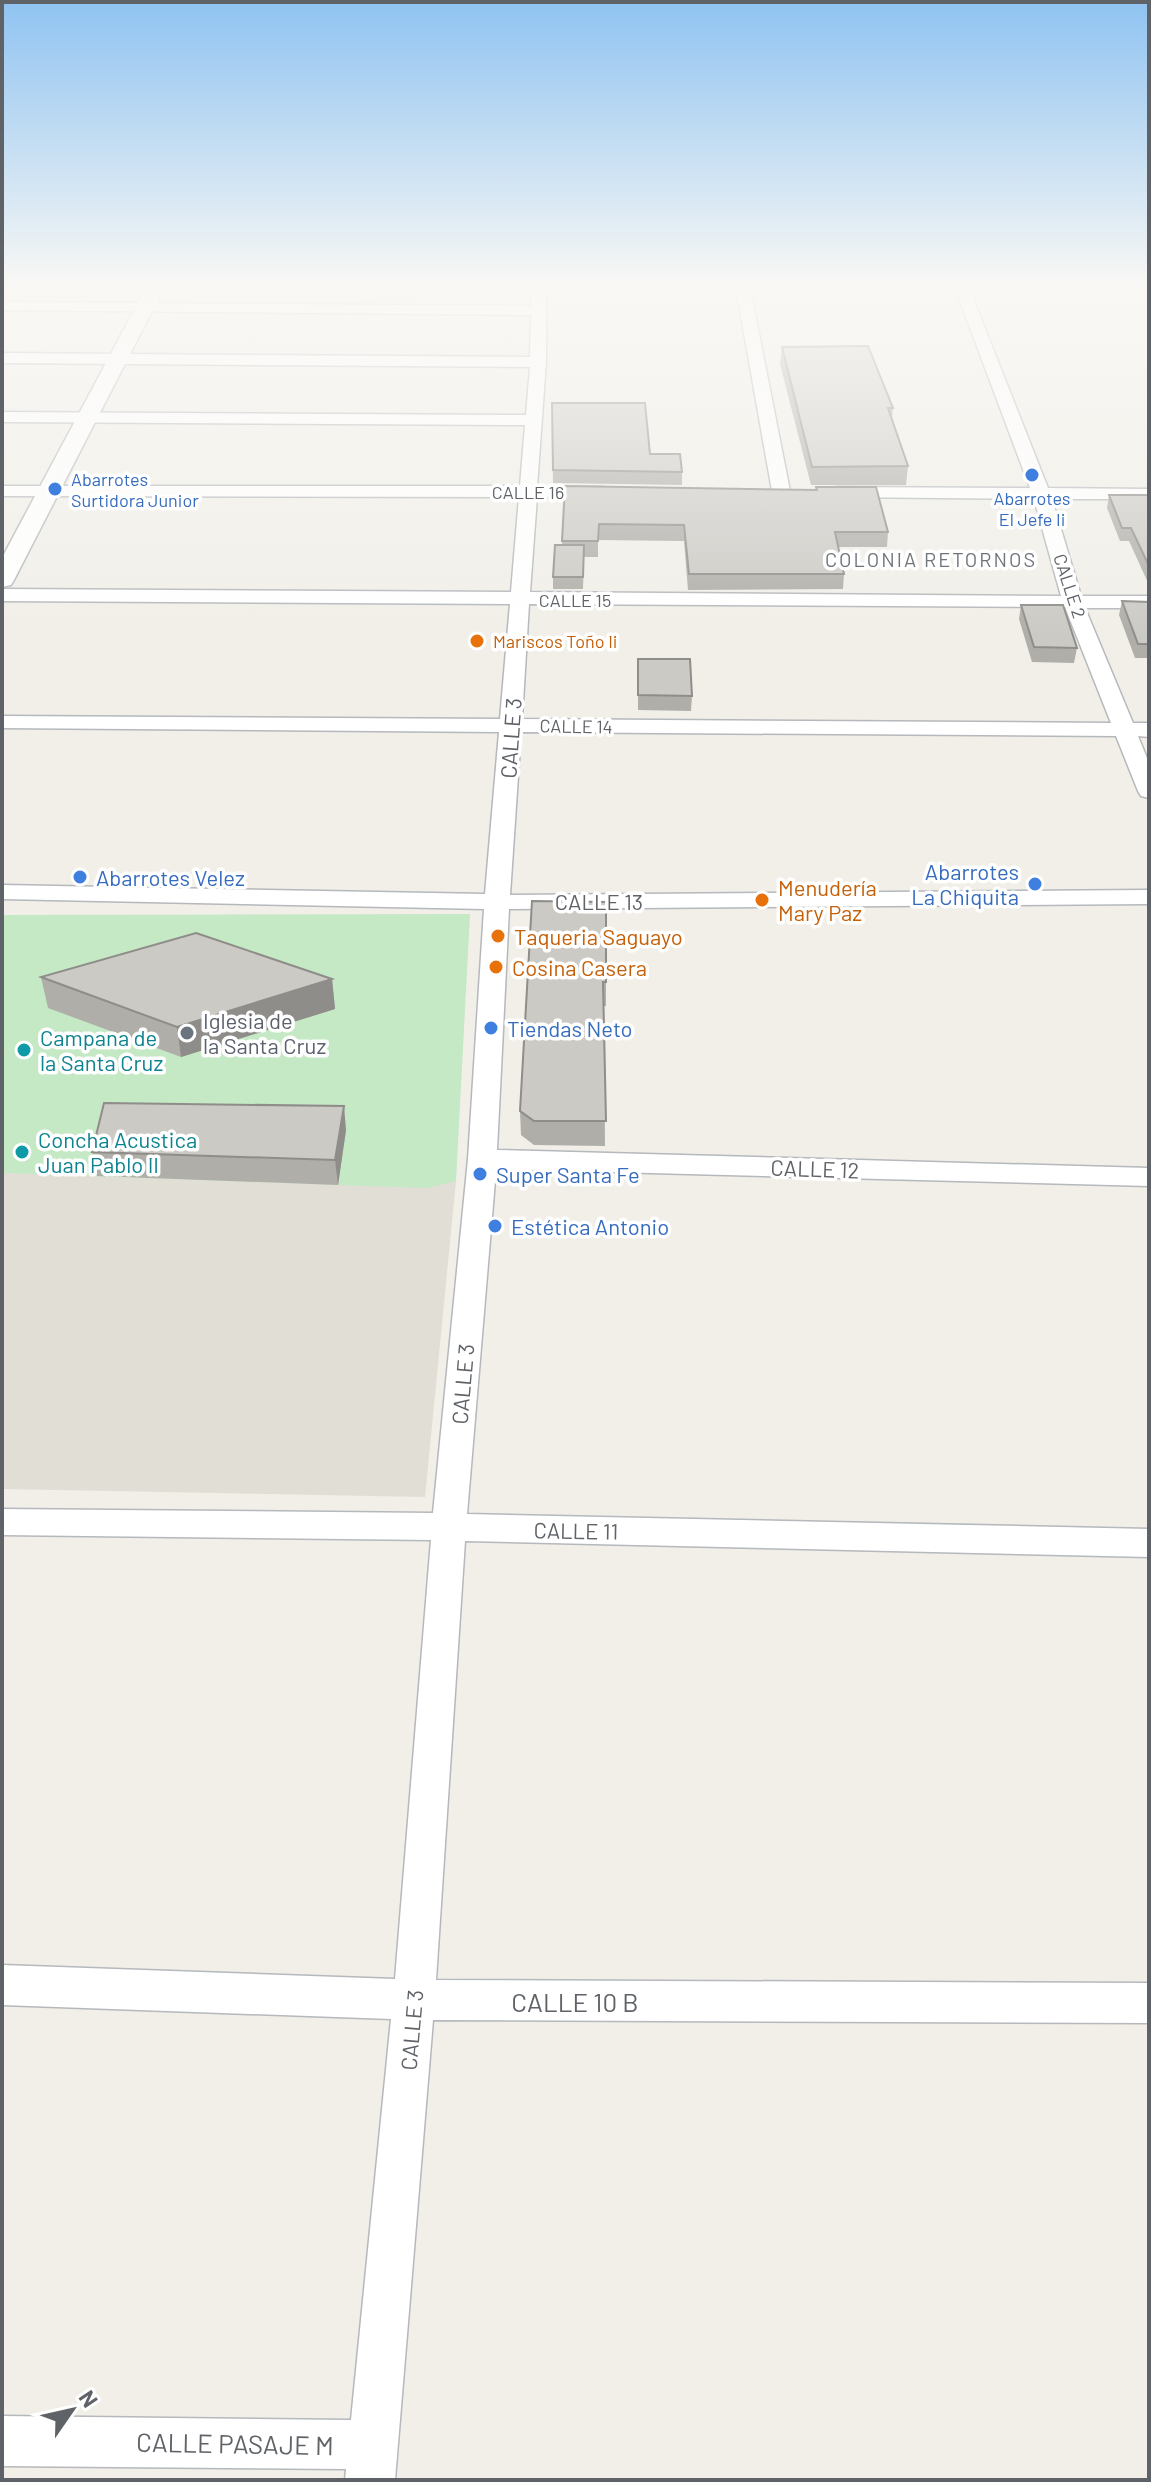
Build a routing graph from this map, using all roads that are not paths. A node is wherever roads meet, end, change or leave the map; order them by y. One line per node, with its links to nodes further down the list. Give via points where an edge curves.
1 (96, 404): 6 (street)
2 (534, 404): 7 (street, CALLE 3)
3 (769, 404): 12 (street, via 789,491)
4 (1007, 404): 12 (street, CALLE 2)
5 (2, 417): 6 (street)
6 (90, 417): 7 (street); 9 (street)
7 (533, 420): 10 (street, CALLE 3)
8 (2, 491): 9 (street, CALLE 16)
9 (48, 492): 10 (street, CALLE 16); 14 (street)
10 (527, 492): 11 (street, CALLE 16); 16 (street, CALLE 3)
11 (623, 492)
12 (1041, 493): 13 (street); 17 (street, CALLE 2)
13 (1149, 494)
14 (2, 580)
15 (2, 595): 16 (street, CALLE 15)
16 (520, 600): 17 (street, CALLE 15); 20 (street, CALLE 3)
17 (1073, 602): 18 (street, CALLE 15); 21 (street, CALLE 2)
18 (1149, 602)
19 (2, 722): 20 (street, CALLE 14)
20 (512, 725): 21 (street, CALLE 14); 26 (street, CALLE 3)
21 (1124, 730): 22 (street, CALLE 14); 23 (street, CALLE 2)
22 (1149, 730)
23 (1149, 791)
24 (2, 892): 26 (street, CALLE 13)
25 (1149, 897): 26 (street, CALLE 13)
26 (497, 902): 27 (street, CALLE 3)
27 (482, 1159): 28 (street, CALLE 12); 30 (street, CALLE 3)
28 (1149, 1177)
29 (2, 1522): 30 (street, CALLE 11)
30 (449, 1527): 31 (street, CALLE 11); 33 (street, CALLE 3)
31 (1149, 1543)
32 (2, 1985): 33 (street, CALLE 10 B)
33 (414, 2000): 34 (street, CALLE 10 B); 36 (street, CALLE 3)
34 (1149, 2003)
35 (2, 2441): 36 (street, CALLE PASAJE M)
36 (371, 2462)

